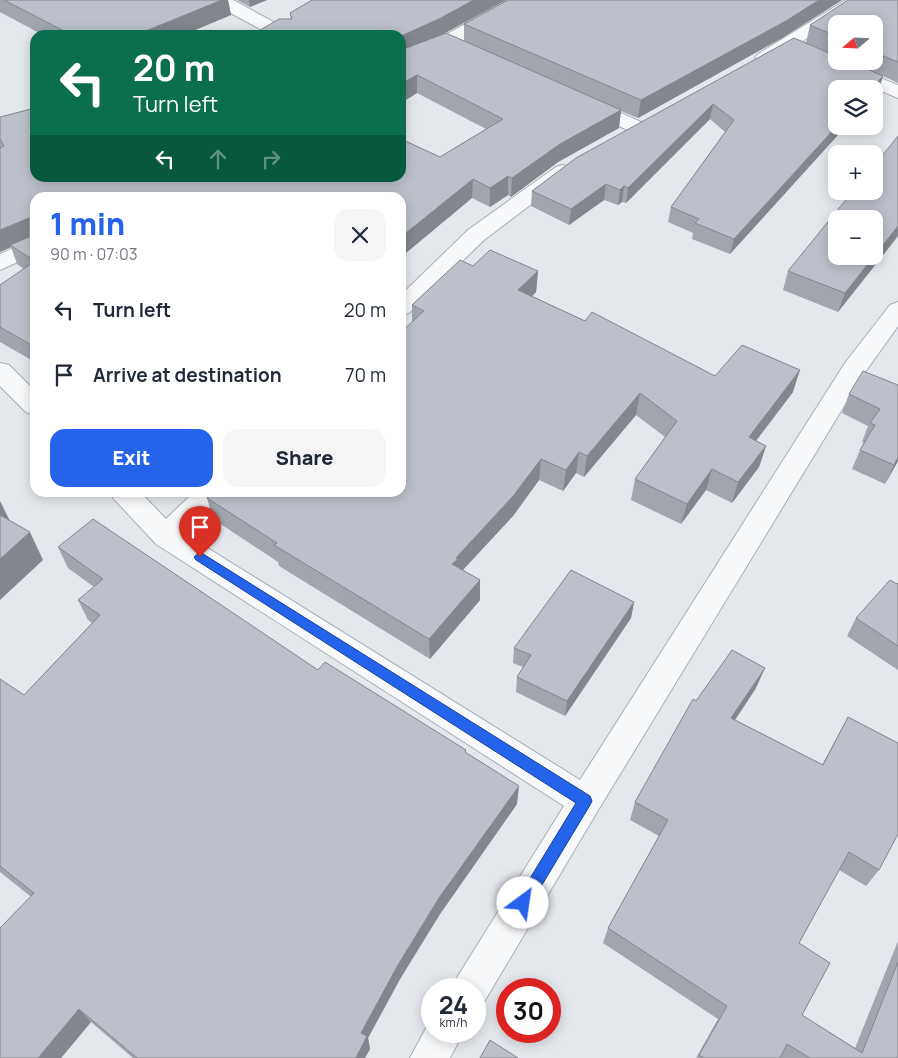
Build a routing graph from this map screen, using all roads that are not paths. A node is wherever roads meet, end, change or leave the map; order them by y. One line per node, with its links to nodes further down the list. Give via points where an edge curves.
1 (220, 0): 4 (street)
2 (521, 0): 5 (street)
3 (858, 0): 6 (street)
4 (275, 30)
5 (446, 42): 7 (street); 9 (street)
6 (789, 44): 8 (street); 10 (street)
7 (428, 50)
8 (808, 52)
9 (490, 61)
10 (748, 67)
11 (848, 70): 12 (street)
12 (898, 92)
13 (569, 96): 14 (street, via 648,123)
14 (615, 141)
15 (582, 159): 18 (street, via 476,235)
16 (30, 248): 17 (street)
17 (0, 263)
18 (406, 303)
19 (898, 310): 25 (street, via 854,369)
20 (0, 371): 21 (street)
21 (30, 401)
22 (128, 497): 24 (street)
23 (206, 497): 24 (street)
24 (166, 536): 25 (street)
25 (585, 801): 26 (street)
26 (478, 978)
27 (438, 1043): 28 (street)
28 (429, 1058)

